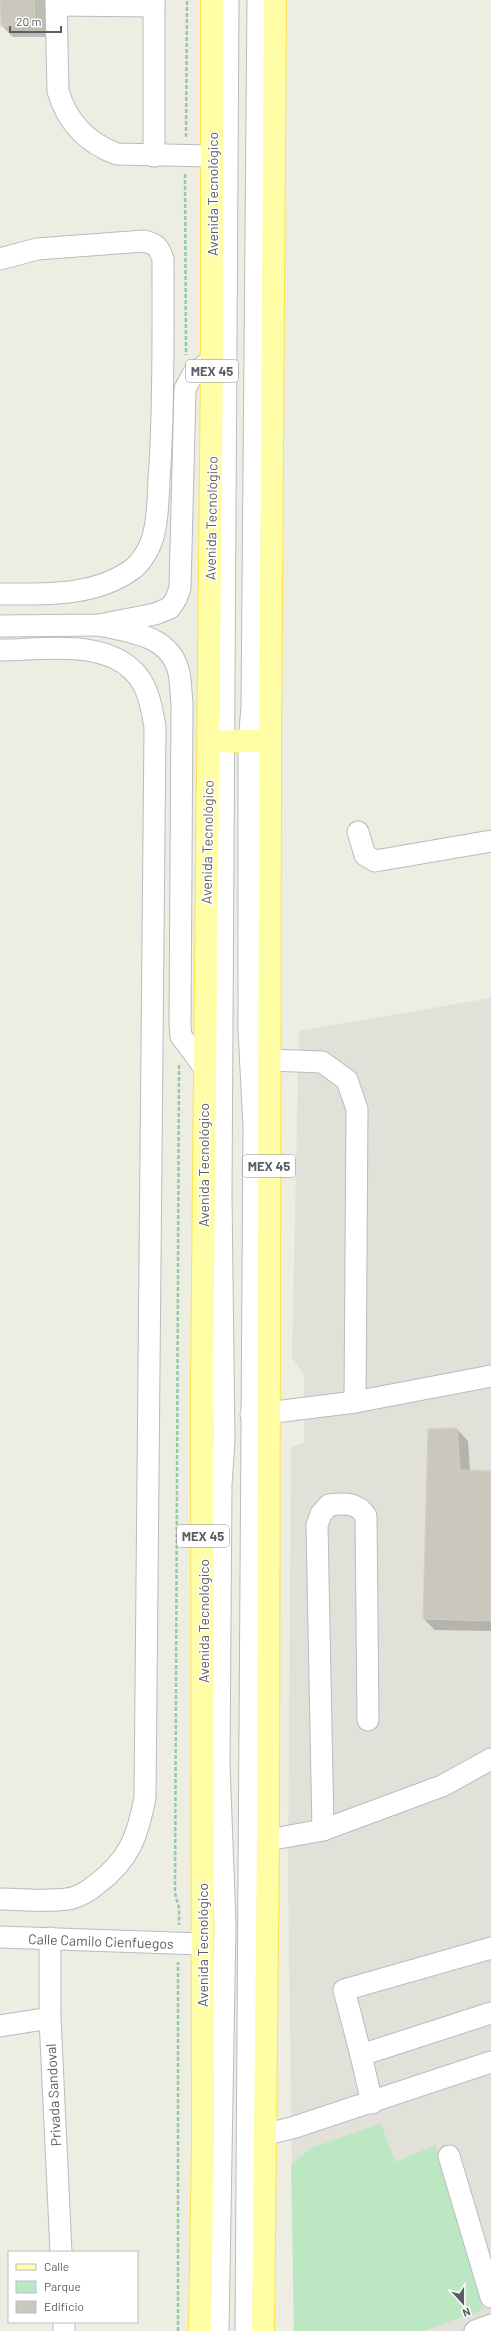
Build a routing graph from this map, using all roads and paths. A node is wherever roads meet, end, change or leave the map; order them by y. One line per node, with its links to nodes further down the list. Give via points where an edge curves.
1 (186, 0): 9 (path)
2 (212, 0): 10 (main road, Avenida Tecnológico / MEX 45)
3 (228, 0): 19 (street)
4 (258, 0): 18 (street, via 252,699)
5 (275, 0): 18 (main road, MEX 45)
6 (56, 3): 7 (street); 8 (street, via 58,91 69,117 90,140 104,149 117,154)
7 (154, 3): 8 (street)
8 (154, 156): 9 (street)
9 (185, 156): 10 (street); 13 (path, via 186,370)
10 (212, 156): 12 (main road, Avenida Tecnológico / MEX 45)
11 (0, 259): 14 (street, via 36,249 144,241 155,244 160,249 163,259 161,446 156,527 146,553 135,567 114,580 87,589 58,594)
12 (212, 360): 13 (street, via 193,374); 19 (main road, Avenida Tecnológico / MEX 45)
13 (189, 381): 15 (street, via 185,389 180,588 176,599 170,608 155,614)
14 (0, 594)
15 (99, 625): 16 (street); 22 (street, via 142,634 156,640 174,659 179,672 182,704)
16 (0, 626)
17 (0, 650): 33 (street, via 88,649 106,653 124,662 138,676 149,698 155,727 145,1797 140,1823 128,1852 113,1872 89,1890 68,1899)
18 (260, 741): 19 (main road); 23 (main road, MEX 45); 27 (street, via 249,1030 254,1127)
19 (216, 742): 24 (main road, Avenida Tecnológico / MEX 45); 28 (street, via 221,1195)
20 (358, 832): 21 (street, via 365,855 375,861)
21 (491, 842)
22 (181, 1036): 24 (street); 36 (path, via 175,1861 175,1893 179,1908)
23 (269, 1060): 26 (street, via 322,1062 347,1080 358,1109); 27 (main road, MEX 45)
24 (204, 1067): 28 (main road, Avenida Tecnológico / MEX 45)
25 (491, 1376): 26 (street)
26 (356, 1402): 27 (street)
27 (260, 1415): 28 (street); 32 (main road, MEX 45); 45 (street)
28 (213, 1416): 37 (main road, Avenida Tecnológico / MEX 45); 46 (street, via 219,1764 225,1924)
29 (368, 1720): 31 (street, via 366,1516 361,1508 355,1506 328,1505 321,1514 317,1526)
30 (491, 1760): 31 (street, via 442,1786)
31 (323, 1830): 32 (street)
32 (268, 1840): 45 (main road, MEX 45)
33 (0, 1899)
34 (0, 1937): 35 (street, Calle Camilo Cienfuegos)
35 (50, 1938): 36 (street, Calle Camilo Cienfuegos); 40 (street, Privada Sandoval)
36 (178, 1944): 37 (street, Calle Camilo Cienfuegos); 51 (path)
37 (202, 1944): 46 (main road, Avenida Tecnológico / MEX 45)
38 (491, 1948): 42 (street, via 344,1990)
39 (491, 2013): 42 (street)
40 (50, 2018): 41 (street); 48 (street, Privada Sandoval)
41 (0, 2026)
42 (361, 2055): 44 (street)
43 (491, 2062): 44 (street)
44 (372, 2103): 45 (street)
45 (255, 2138): 46 (street); 54 (street); 55 (main road, MEX 45)
46 (212, 2143): 52 (main road, Avenida Tecnológico / MEX 45); 53 (street)
47 (449, 2156): 49 (street)
48 (61, 2251)
49 (491, 2297)
50 (491, 2325): 56 (street)
51 (178, 2331)
52 (200, 2331)
53 (218, 2331)
54 (246, 2331)
55 (263, 2331)
56 (475, 2331)

